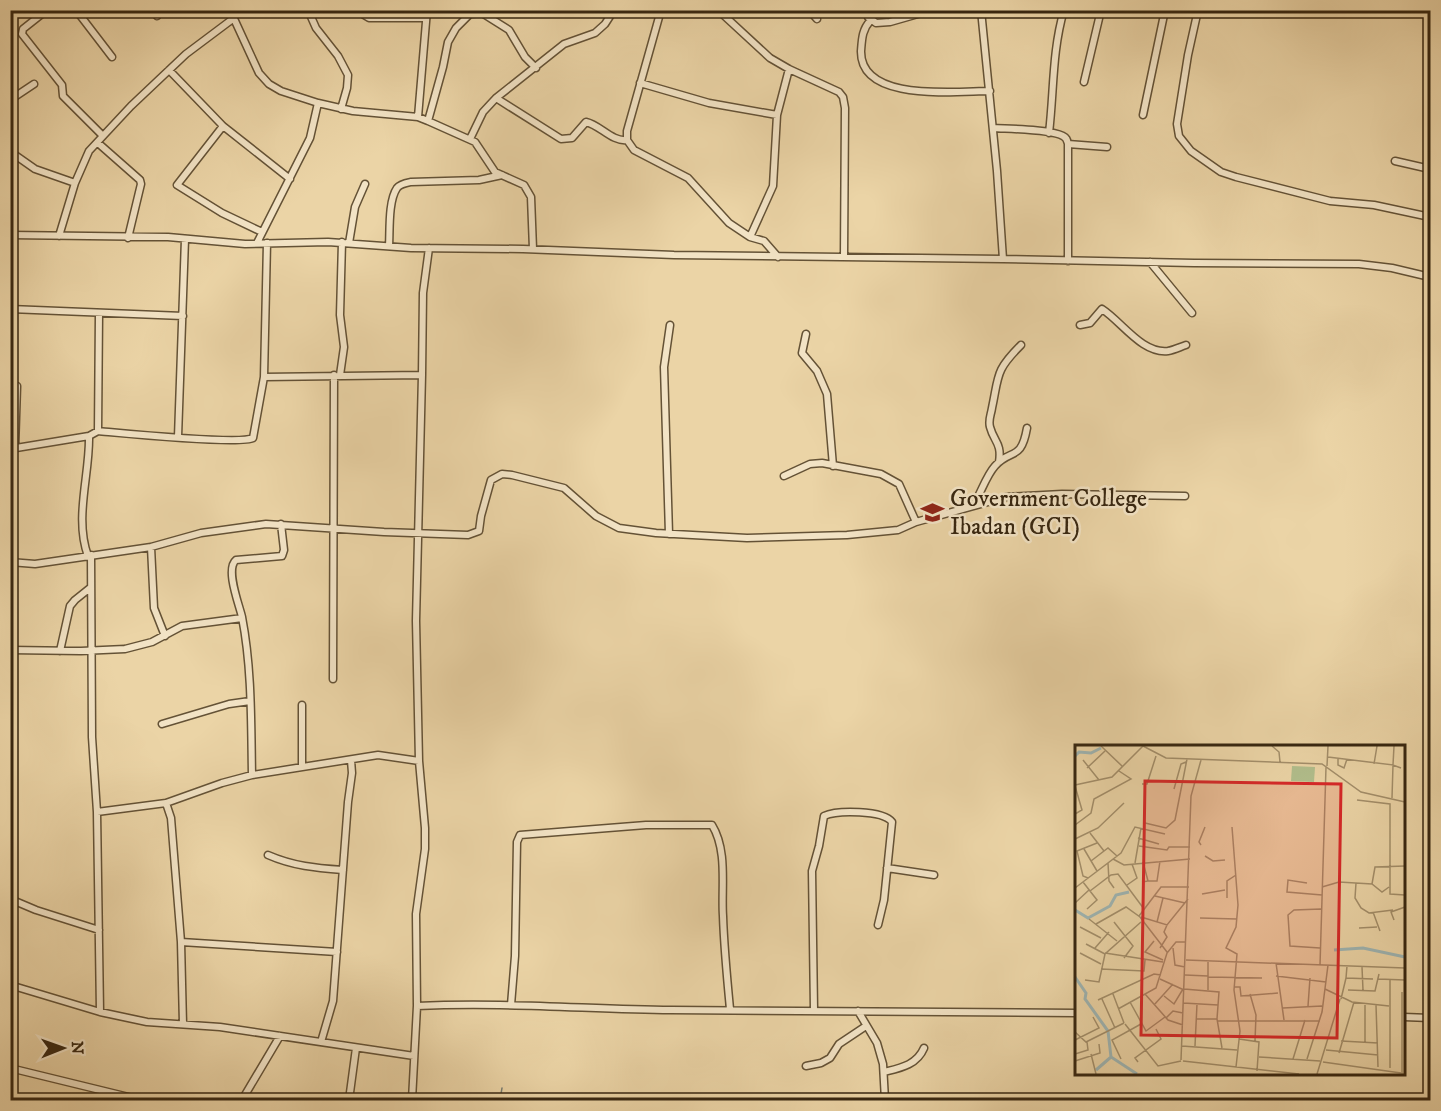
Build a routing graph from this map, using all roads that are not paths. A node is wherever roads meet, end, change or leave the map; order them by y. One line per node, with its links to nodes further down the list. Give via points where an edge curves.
1 (47, 10): 40 (street, via 22,34 62,85 63,96)
2 (76, 10): 21 (street)
3 (230, 10): 18 (street)
4 (308, 10): 32 (street, via 348,75)
5 (363, 10): 17 (street, via 369,18)
6 (614, 10): 22 (street, via 595,33 564,44)
7 (661, 10): 26 (street)
8 (718, 10): 23 (street, via 762,51)
9 (809, 10): 19 (street)
10 (867, 10): 20 (street)
11 (932, 10): 20 (street, via 890,22)
12 (981, 10): 28 (street)
13 (1064, 10): 39 (street, via 1054,52)
14 (1101, 10): 25 (street)
15 (1165, 10): 34 (street)
16 (1198, 10): 53 (street, via 1177,124 1179,136 1191,151 1221,172 1236,177 1330,201)
17 (427, 14): 35 (street)
18 (234, 18): 24 (street); 31 (street, via 259,73 269,84)
19 (817, 19)
20 (870, 21): 28 (street, via 862,34 861,58 877,79 904,90)
21 (112, 57)
22 (536, 68): 29 (street); 36 (street, via 509,30 482,13 471,14 448,42)
23 (789, 69): 33 (street); 66 (street, via 843,97)
24 (169, 70): 37 (street); 40 (street)
25 (1084, 82)
26 (640, 83): 33 (street, via 709,103); 42 (street)
27 (34, 84): 30 (street)
28 (990, 91): 38 (street)
29 (496, 98): 41 (street, via 483,112); 42 (street, via 561,139 572,138 586,122)
30 (10, 100)
31 (318, 103): 32 (street); 50 (street, via 310,138)
32 (341, 109): 35 (street)
33 (777, 115): 57 (street, via 773,186)
34 (1143, 115)
35 (418, 117): 36 (street)
36 (428, 121): 41 (street)
37 (223, 126): 50 (street); 54 (street, via 177,185)
38 (993, 128): 39 (street); 68 (street)
39 (1049, 133): 44 (street, via 1063,136)
40 (103, 136): 43 (street)
41 (471, 139): 49 (street, via 495,172)
42 (627, 140): 57 (street, via 634,150 688,178 722,216)
43 (98, 143): 51 (street, via 87,155); 58 (street, via 140,180)
44 (1068, 144): 45 (street); 69 (street)
45 (1107, 147)
46 (15, 155): 51 (street, via 35,169)
47 (1395, 161): 48 (street)
48 (1431, 169)
49 (502, 175): 63 (street, via 402,185 397,189 391,211); 65 (street, via 529,190)
50 (290, 179): 54 (street)
51 (75, 183): 56 (street)
52 (365, 184): 62 (street)
53 (1431, 217)
54 (262, 232): 60 (street)
55 (10, 235): 56 (street)
56 (59, 236): 58 (street)
57 (750, 237): 67 (street, via 764,241)
58 (129, 238): 59 (street)
59 (185, 239): 60 (street); 75 (street)
60 (257, 243): 61 (street)
61 (267, 243): 62 (street); 83 (street)
62 (345, 243): 63 (street); 81 (street, via 340,315 344,347)
63 (389, 246): 64 (street)
64 (429, 248): 65 (street); 82 (street, via 423,292)
65 (533, 249): 67 (street)
66 (844, 256): 67 (street); 68 (street)
67 (777, 257)
68 (1003, 259): 69 (street)
69 (1068, 261): 70 (street)
70 (1150, 262): 71 (street, via 1359,264); 74 (street)
71 (1431, 277)
72 (10, 309): 73 (street)
73 (99, 313): 75 (street); 86 (street)
74 (1192, 313)
75 (183, 316): 88 (street)
76 (1080, 325): 80 (street, via 1090,322 1102,309 1148,347 1166,351)
77 (670, 326): 99 (street, via 664,367)
78 (806, 334): 91 (street, via 802,352 817,371 827,394)
79 (1021, 345): 90 (street, via 998,373 994,390 988,423 1000,444)
80 (1186, 345)
81 (337, 375): 82 (street); 83 (street); 97 (street)
82 (423, 375): 98 (street)
83 (264, 377): 88 (street, via 253,438 248,441)
84 (17, 386): 89 (street)
85 (1027, 428): 90 (street, via 1020,450)
86 (98, 431): 87 (street); 88 (street)
87 (89, 436): 89 (street); 101 (street, via 82,525)
88 (178, 437)
89 (13, 449)
90 (999, 462): 94 (street)
91 (833, 466): 92 (street, via 810,464); 95 (street, via 881,474 899,484)
92 (784, 476)
93 (1185, 495): 94 (street, via 1062,494 1006,497)
94 (974, 504): 95 (street)
95 (915, 522): 99 (street, via 898,530 847,535 747,538)
96 (280, 524): 97 (street); 100 (street, via 201,532); 104 (street, via 282,556 236,560 232,564)
97 (333, 529): 98 (street); 109 (street)
98 (417, 532): 99 (street, via 468,535 479,531 491,480 502,474 564,488 596,516 619,528); 115 (street)
99 (669, 534)
100 (151, 547): 101 (street); 105 (street, via 154,608)
101 (89, 556): 102 (street, via 35,564); 103 (street)
102 (10, 562)
103 (90, 588): 107 (street, via 70,606); 108 (street)
104 (242, 618): 105 (street, via 182,626); 110 (street)
105 (165, 636): 108 (street, via 125,649)
106 (10, 650): 107 (street)
107 (60, 651): 108 (street)
108 (91, 651): 120 (street)
109 (333, 679)
110 (250, 701): 112 (street); 118 (street)
111 (302, 705): 116 (street)
112 (162, 724)
113 (360, 759): 114 (street); 115 (street, via 378,755); 117 (street)
114 (351, 760): 116 (street); 117 (street)
115 (419, 761): 132 (street, via 425,849 416,914)
116 (302, 767): 118 (street)
117 (352, 773): 123 (street)
118 (252, 775): 119 (street)
119 (166, 803): 120 (street); 128 (street, via 171,818)
120 (97, 812): 127 (street)
121 (268, 855): 123 (street, via 308,868)
122 (887, 868): 124 (street); 126 (street); 134 (street, via 893,826 889,818 863,813 824,816 812,871)
123 (343, 870): 129 (street)
124 (934, 875)
125 (10, 899): 127 (street)
126 (878, 926)
127 (99, 930): 136 (street)
128 (181, 942): 129 (street); 140 (street)
129 (337, 952): 143 (street, via 333,1001)
130 (10, 985): 136 (street)
131 (511, 1005): 132 (street); 133 (street); 133 (street, via 520,835 696,824 712,825 721,856)
132 (417, 1006): 146 (street)
133 (730, 1009): 134 (street)
134 (814, 1010): 135 (street)
135 (858, 1011): 137 (street); 141 (street)
136 (100, 1012): 140 (street, via 147,1022)
137 (1075, 1013)
138 (1405, 1017): 139 (street)
139 (1431, 1018)
140 (183, 1024): 142 (street)
141 (866, 1026): 147 (street, via 839,1044 830,1058); 149 (street, via 877,1043)
142 (280, 1036): 143 (street); 151 (street)
143 (321, 1042): 144 (street)
144 (356, 1048): 146 (street); 152 (street)
145 (924, 1048): 149 (street, via 917,1059 904,1067)
146 (414, 1056): 153 (street)
147 (806, 1066)
148 (10, 1068): 150 (street)
149 (884, 1072): 154 (street)
150 (141, 1101)
151 (242, 1101)
152 (349, 1101)
153 (412, 1101)
154 (885, 1101)

